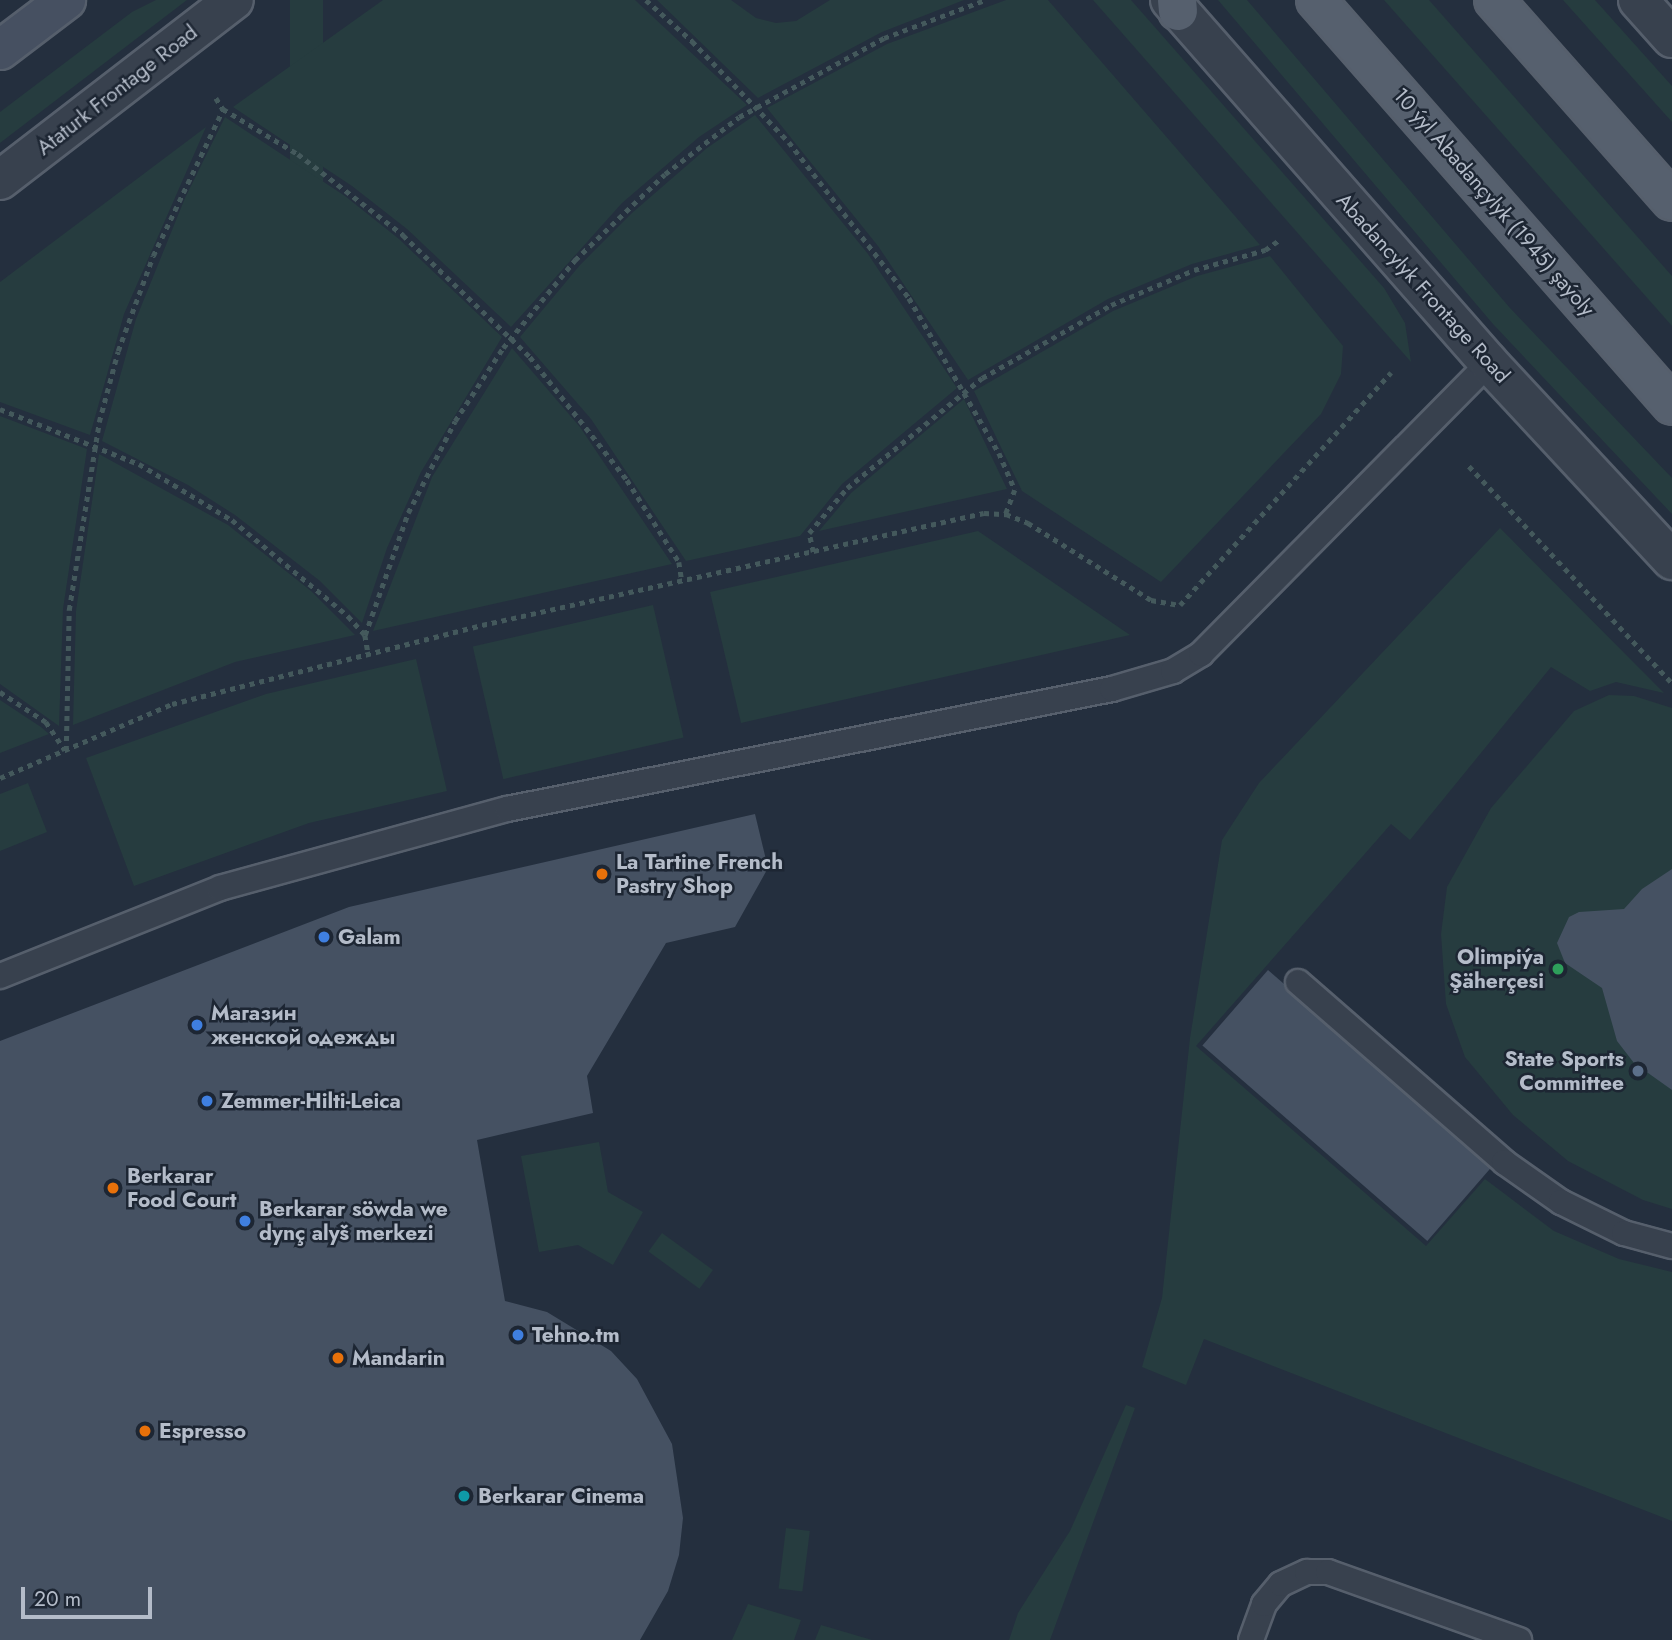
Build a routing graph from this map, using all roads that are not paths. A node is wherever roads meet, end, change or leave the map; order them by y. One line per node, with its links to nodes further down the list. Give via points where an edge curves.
1 (66, 0): 8 (main road)
2 (234, 0): 9 (street, Ataturk Frontage Road)
3 (1317, 0): 12 (main road, 10 ýyl Abadançylyk (1945) şaýoly)
4 (1494, 0): 10 (main road)
5 (1638, 0): 7 (street)
6 (1175, 4): 11 (street, Abadancylyk Frontage Road)
7 (1672, 38)
8 (0, 50)
9 (0, 180)
10 (1672, 201)
11 (1489, 363): 13 (street, Abadancylyk Frontage Road); 14 (lane, via 1201,654 1173,671 1112,689 507,809 220,888)
12 (1672, 405)
13 (1672, 561)
14 (0, 976)
15 (1298, 982): 16 (lane, via 1513,1168 1588,1218)
16 (1672, 1246)
17 (1251, 1640): 18 (lane, via 1264,1604 1281,1584 1307,1572 1328,1572)
18 (1518, 1640)

